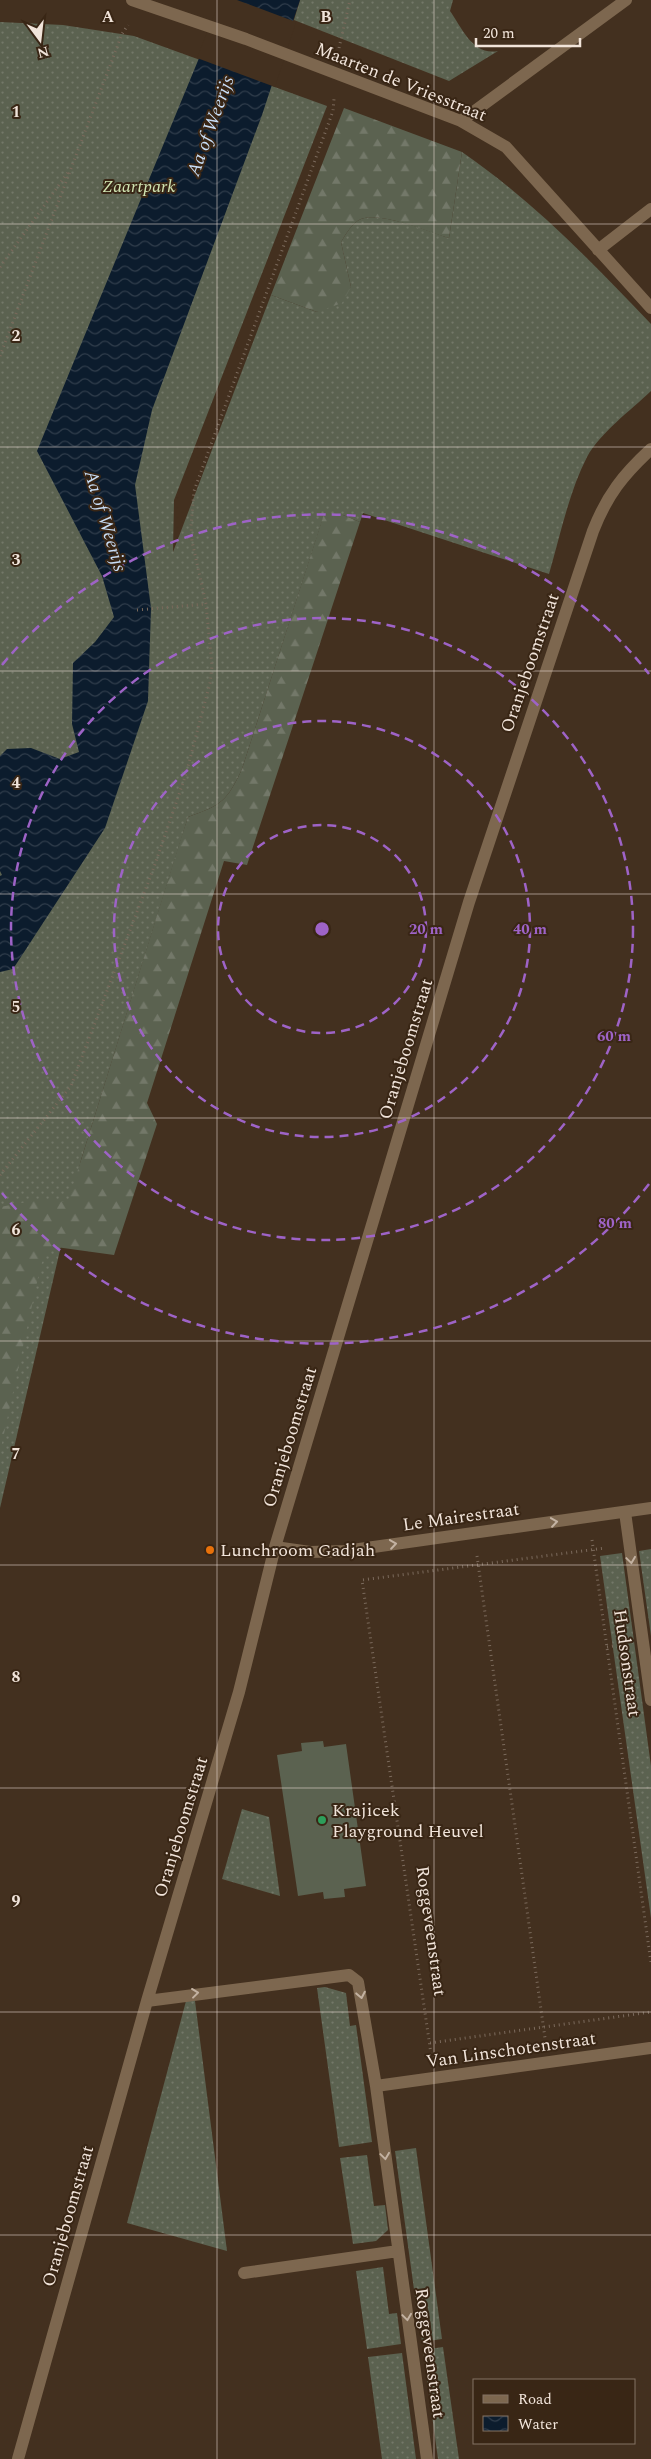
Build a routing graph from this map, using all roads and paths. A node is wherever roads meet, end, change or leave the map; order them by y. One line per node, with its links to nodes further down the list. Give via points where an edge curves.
1 (350, 0): 4 (path)
2 (626, 0): 5 (street)
3 (138, 2): 4 (street, Maarten de Vriesstraat); 6 (path, via 122,34)
4 (336, 73): 5 (street, Maarten de Vriesstraat); 13 (path, via 333,112 194,491 192,541)
5 (462, 121): 8 (street, Maarten de Vriesstraat, via 506,146)
6 (73, 167): 9 (path); 11 (path)
7 (651, 209): 8 (street)
8 (598, 250): 10 (street, Maarten de Vriesstraat)
9 (0, 267)
10 (651, 308)
11 (0, 356)
12 (651, 449): 20 (street, Oranjeboomstraat, via 607,498 593,531 469,902)
13 (206, 604): 14 (path); 15 (path, via 212,652 210,683 186,774 154,867 71,1086)
14 (138, 610)
15 (0, 1175)
16 (651, 1508): 17 (street, Le Mairestraat)
17 (625, 1512): 18 (street, Le Mairestraat); 19 (street, Hudsonstraat)
18 (589, 1518): 20 (street, Le Mairestraat, one-way to 18, via 310,1552 345,1551); 21 (path, Hudsonstraat)
19 (629, 1544): 21 (path); 23 (street, Hudsonstraat, one-way to 23)
20 (275, 1547): 26 (street, Oranjeboomstraat, via 239,1692)
21 (593, 1550): 24 (path, Hudsonstraat); 29 (path, Roggeveenstraat, via 362,1580)
22 (479, 1572): 28 (path)
23 (651, 1700)
24 (650, 1955): 25 (path, Hudsonstraat)
25 (651, 1963)
26 (147, 2001): 32 (street, Roggeveenstraat, one-way to 32, via 349,1974 358,1982 361,1993); 35 (street, Oranjeboomstraat)
27 (651, 2012): 29 (path)
28 (542, 2018)
29 (430, 2043): 31 (path, Roggeveenstraat)
30 (650, 2048): 31 (street, Van Linschotenstraat)
31 (435, 2079): 32 (street, Van Linschotenstraat)
32 (376, 2086): 33 (street, Roggeveenstraat, one-way to 33)
33 (398, 2251): 34 (street); 36 (street, Roggeveenstraat, one-way to 36)
34 (244, 2273)
35 (18, 2459)
36 (427, 2459)

